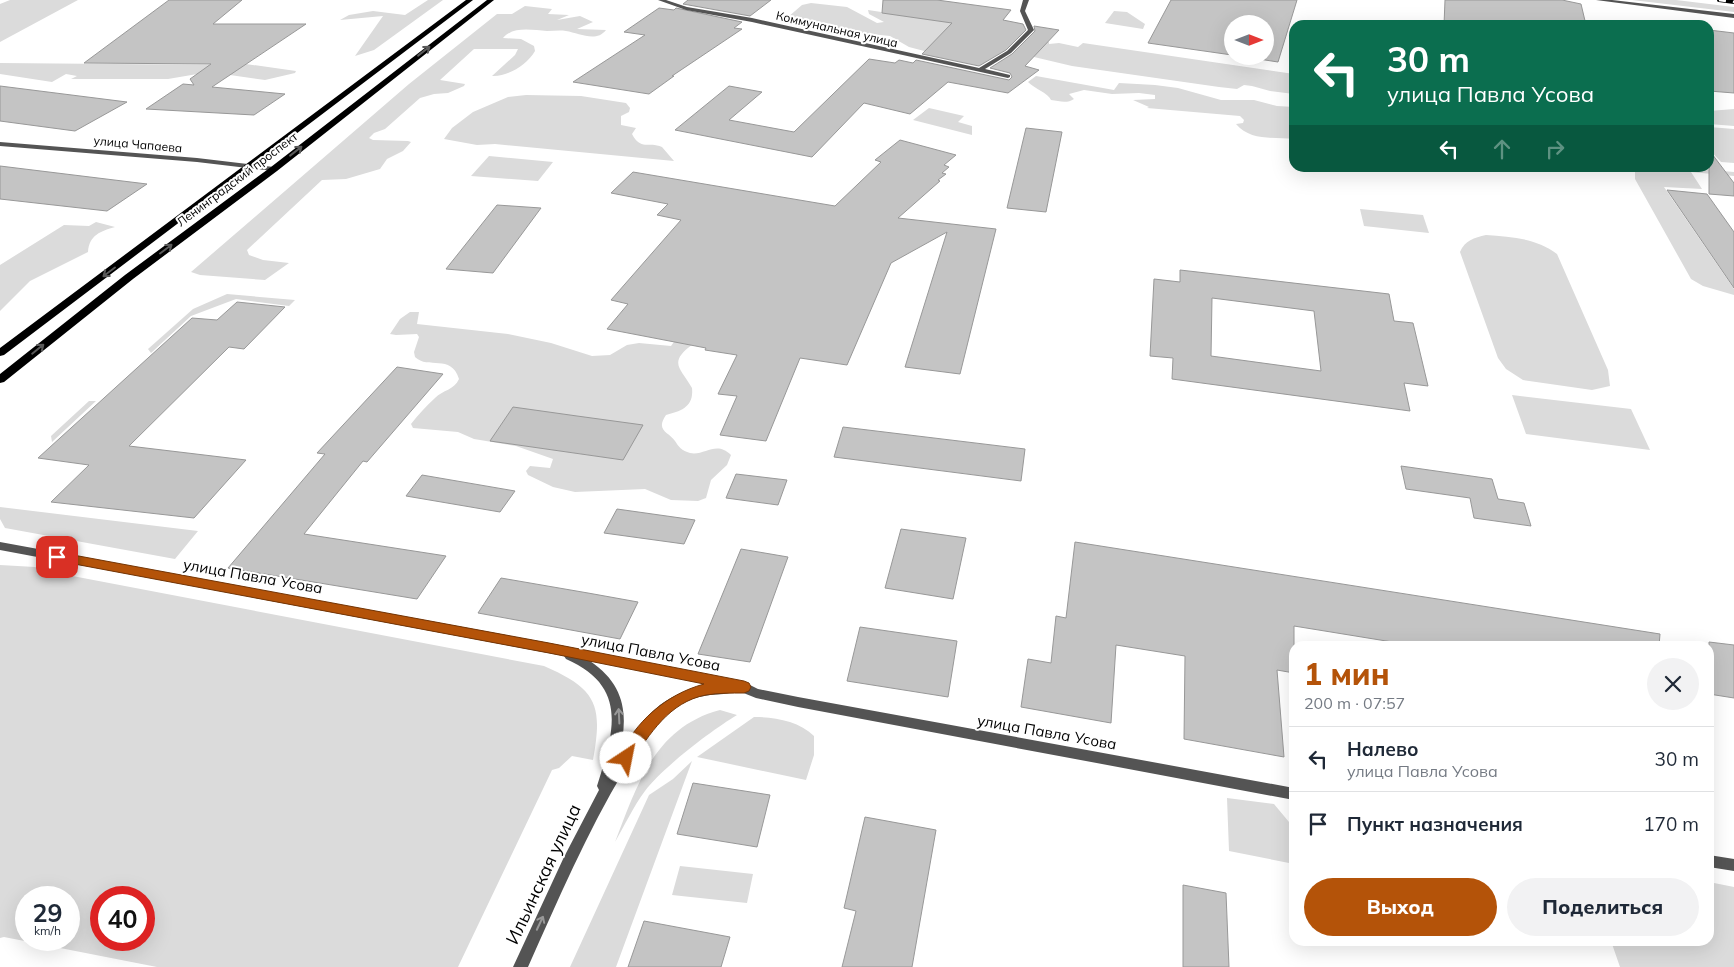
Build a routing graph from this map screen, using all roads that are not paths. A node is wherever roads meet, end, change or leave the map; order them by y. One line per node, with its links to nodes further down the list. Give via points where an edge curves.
1 (470, 0): 9 (main road, Ленинградский проспект)
2 (491, 0): 10 (main road, Ленинградский проспект, one-way to 2)
3 (661, 0): 7 (street, Коммунальная улица, via 686,8)
4 (1026, 0): 7 (street, via 1022,11 1030,30 1009,52)
5 (1599, 0): 6 (street)
6 (1734, 16)
7 (981, 69): 8 (street, Коммунальная улица)
8 (1008, 76)
9 (331, 105): 10 (main road); 12 (main road, Ленинградский проспект)
10 (353, 107): 13 (main road, Ленинградский проспект, one-way to 10)
11 (0, 144): 12 (street, улица Чапаева)
12 (250, 166): 13 (street, улица Чапаева); 14 (main road, Ленинградский проспект, one-way to 14)
13 (274, 169): 15 (main road, Ленинградский проспект, one-way to 13, via 129,277)
14 (0, 353)
15 (0, 380)
16 (0, 546): 17 (street, улица Павла Усова)
17 (549, 648): 18 (street, улица Павла Усова); 20 (street, one-way to 17, via 619,731 619,710 613,691 594,669)
18 (744, 687): 19 (street, улица Павла Усова, via 756,693 854,713); 20 (street, via 692,693 667,706 650,723)
19 (1289, 793)
20 (600, 797): 23 (street, Ильинская улица, one-way to 20)
21 (1714, 862): 22 (street)
22 (1734, 865)
23 (520, 967)

